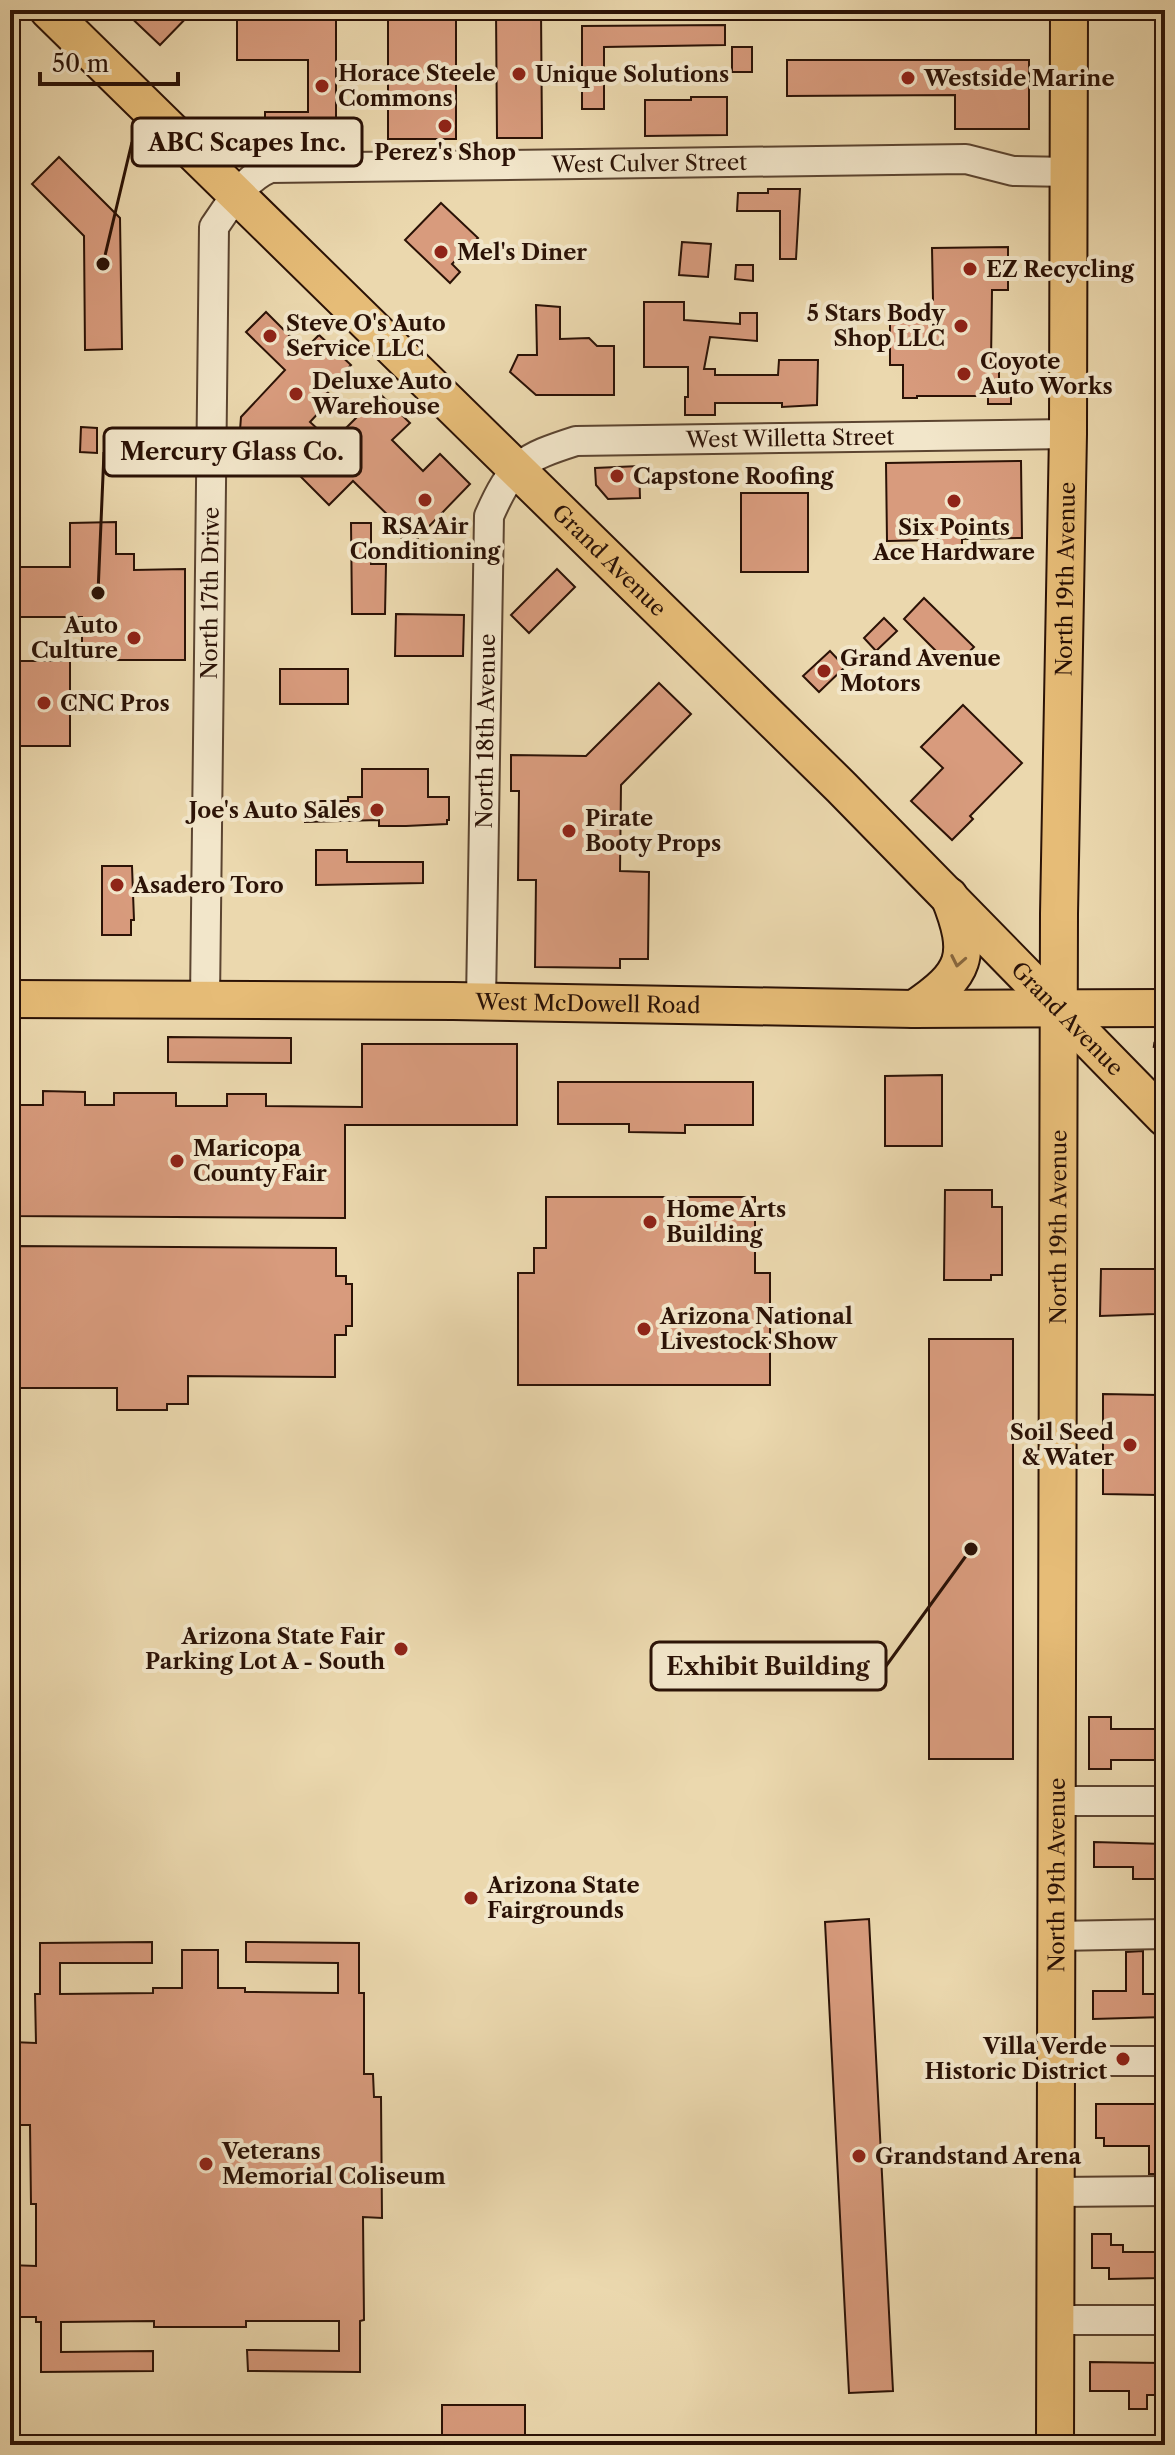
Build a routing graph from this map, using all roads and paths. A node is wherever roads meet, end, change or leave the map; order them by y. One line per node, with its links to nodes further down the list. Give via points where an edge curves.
1 (48, 10): 4 (main road, Grand Avenue)
2 (1069, 10): 3 (main road, North 19th Avenue)
3 (1070, 172): 4 (street, West Culver Street, via 1016,171 966,159 270,168); 5 (main road, North 19th Avenue)
4 (237, 194): 6 (main road, Grand Avenue); 9 (street, North 17th Drive, via 214,227)
5 (1068, 434): 6 (street, West Willetta Street, via 576,441); 11 (main road, North 19th Avenue)
6 (516, 467): 7 (main road, Grand Avenue); 10 (street, North 18th Avenue, via 489,516)
7 (948, 895): 11 (main road, Grand Avenue); 12 (main road, one-way to 12, via 961,937 957,972)
8 (10, 999): 9 (main road, West McDowell Road)
9 (205, 999): 10 (main road, West McDowell Road)
10 (481, 1001): 12 (main road, West McDowell Road)
11 (1059, 1007): 12 (main road, West McDowell Road); 13 (main road, West McDowell Road); 15 (main road, Grand Avenue); 16 (main road, North 19th Avenue)
12 (914, 1009)
13 (1160, 1025): 14 (path, via 1154,1049)
14 (1165, 1050)
15 (1165, 1118)
16 (1058, 1801): 17 (street); 19 (main road, North 19th Avenue)
17 (1165, 1801)
18 (1165, 1934): 19 (street)
19 (1056, 1936): 20 (main road, North 19th Avenue)
20 (1057, 2061): 21 (street); 23 (main road, North 19th Avenue)
21 (1165, 2061)
22 (1165, 2191): 23 (street)
23 (1056, 2192): 24 (main road, North 19th Avenue)
24 (1056, 2320): 25 (street); 26 (main road, North 19th Avenue)
25 (1165, 2320)
26 (1055, 2445)

